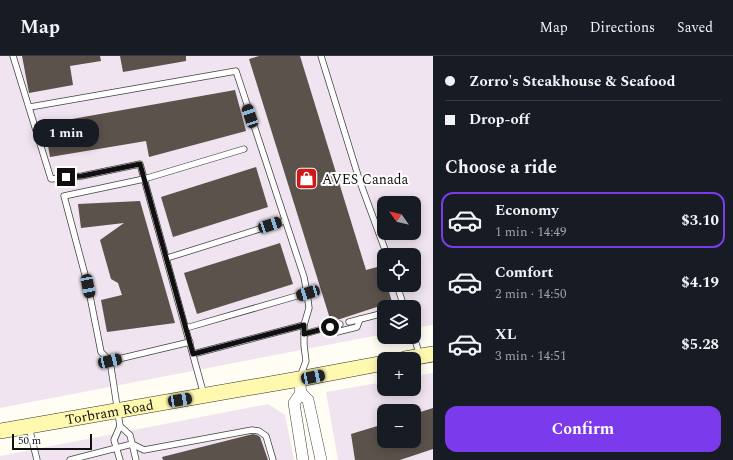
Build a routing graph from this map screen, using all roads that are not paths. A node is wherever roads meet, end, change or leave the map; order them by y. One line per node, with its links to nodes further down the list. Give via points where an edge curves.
1 (14, 56): 3 (lane)
2 (321, 56): 7 (lane, via 360,182)
3 (30, 107): 5 (lane, via 51,179 82,176 140,164); 6 (lane, via 236,71)
4 (244, 149): 5 (lane)
5 (144, 179): 8 (lane); 22 (lane, via 64,196 88,286 101,352)
6 (285, 221): 8 (lane); 9 (lane)
7 (384, 248)
8 (167, 258): 16 (lane)
9 (308, 293): 14 (lane, via 309,308); 16 (lane)
10 (377, 315): 11 (lane)
11 (360, 319): 12 (lane); 15 (lane, via 358,327 337,332)
12 (349, 322)
13 (340, 324): 15 (lane)
14 (304, 325): 17 (lane); 20 (lane)
15 (330, 327): 17 (lane)
16 (186, 328): 18 (lane)
17 (304, 334): 24 (lane, via 306,362)
18 (190, 342): 20 (lane); 22 (lane)
19 (419, 344): 21 (lane)
20 (193, 354): 25 (lane)
21 (426, 355)
22 (110, 361): 26 (lane)
23 (377, 365): 24 (main road, Torbram Road)
24 (300, 386): 25 (main road, Torbram Road); 37 (street, via 294,403); 38 (street, via 308,400)
25 (204, 396): 26 (main road, Torbram Road)
26 (117, 410): 27 (main road, Torbram Road); 28 (lane)
27 (29, 426): 29 (main road, Torbram Road); 32 (lane)
28 (120, 426): 30 (lane, via 130,435); 31 (lane, via 114,440)
29 (0, 431)
30 (132, 444): 31 (lane); 35 (lane); 36 (lane, via 144,450 252,430 266,436)
31 (117, 448): 33 (lane); 34 (lane)
32 (38, 460)
33 (70, 460)
34 (120, 460)
35 (136, 460)
36 (273, 460)
37 (303, 460)
38 (321, 460)

